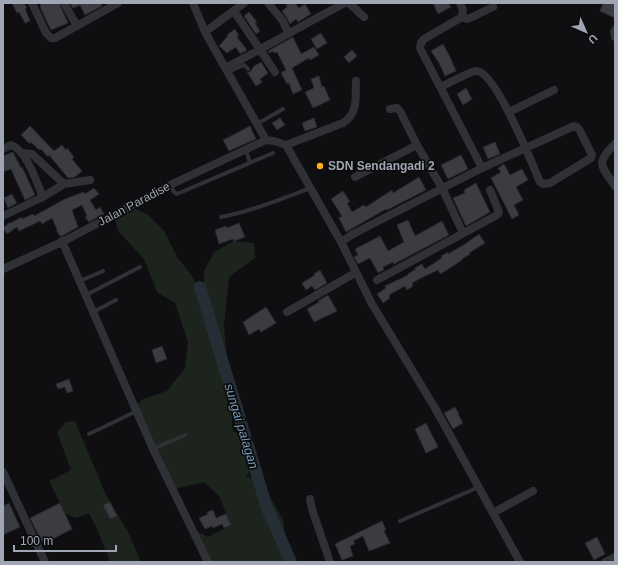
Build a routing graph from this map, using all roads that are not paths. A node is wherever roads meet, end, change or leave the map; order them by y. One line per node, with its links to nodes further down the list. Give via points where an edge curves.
1 (32, 3): 14 (street, via 48,36 55,38)
2 (64, 3): 14 (street)
3 (193, 3): 16 (street)
4 (244, 3): 11 (street)
5 (268, 3): 17 (street, via 283,21)
6 (345, 3): 17 (street)
7 (349, 3): 12 (street)
8 (460, 3): 13 (street)
9 (113, 4): 14 (street)
10 (493, 7): 13 (street, via 470,18)
11 (234, 11): 16 (street); 19 (street)
12 (364, 17)
13 (462, 17): 24 (street, via 420,42 422,53)
14 (77, 26)
15 (615, 30): 18 (street)
16 (205, 32): 21 (street)
17 (288, 33): 19 (street)
18 (615, 37)
19 (260, 50): 21 (street); 22 (street)
20 (248, 69): 21 (lane, via 244,65)
21 (227, 70): 29 (street)
22 (275, 72)
23 (356, 81): 32 (street, via 355,110 349,119)
24 (441, 87): 28 (street, via 474,71 480,72 492,83); 40 (street)
25 (554, 90): 28 (street)
26 (283, 109): 29 (lane)
27 (390, 109): 33 (street, via 397,108 400,111)
28 (509, 112): 34 (street)
29 (257, 125): 30 (street)
30 (266, 140): 32 (street); 36 (street, Jalan Paradise)
31 (615, 144): 45 (street, via 606,152 602,161 604,171)
32 (286, 145): 46 (street)
33 (417, 145): 41 (street); 47 (street)
34 (525, 148): 34 (street, via 574,126 579,129 592,155 564,174 543,184); 40 (street)
35 (3, 149): 37 (street, via 11,145 16,146)
36 (246, 150): 39 (lane); 44 (street, Jalan Paradise)
37 (21, 152): 43 (street, via 32,154); 49 (street)
38 (273, 153): 39 (lane)
39 (250, 163): 44 (lane, via 177,194)
40 (482, 168): 47 (street)
41 (355, 177)
42 (90, 180): 43 (street)
43 (64, 184): 49 (street)
44 (170, 185): 53 (street, Jalan Paradise)
45 (615, 186)
46 (311, 188): 51 (lane); 54 (street)
47 (442, 188): 52 (street); 54 (street)
48 (490, 190): 52 (street, via 499,213)
49 (43, 197): 50 (street)
50 (3, 216)
51 (221, 217)
52 (463, 233): 59 (street)
53 (62, 241): 56 (street, Jalan Paradise); 60 (street)
54 (341, 242): 58 (street)
55 (140, 267): 61 (lane)
56 (3, 269)
57 (103, 271): 60 (lane)
58 (355, 273): 64 (street); 70 (street)
59 (377, 280)
60 (80, 281): 61 (street)
61 (86, 295): 63 (street)
62 (116, 300): 63 (lane)
63 (93, 312): 65 (street)
64 (287, 312)
65 (136, 411): 66 (lane); 68 (street)
66 (89, 434)
67 (185, 435): 68 (lane)
68 (154, 449): 77 (street)
69 (3, 472): 76 (street)
70 (479, 487): 73 (street); 74 (lane)
71 (533, 491): 73 (street)
72 (310, 499): 78 (street)
73 (493, 513): 79 (street)
74 (400, 521)
75 (615, 557): 80 (street)
76 (45, 562)
77 (208, 562)
78 (330, 562)
79 (520, 562)
80 (605, 562)

